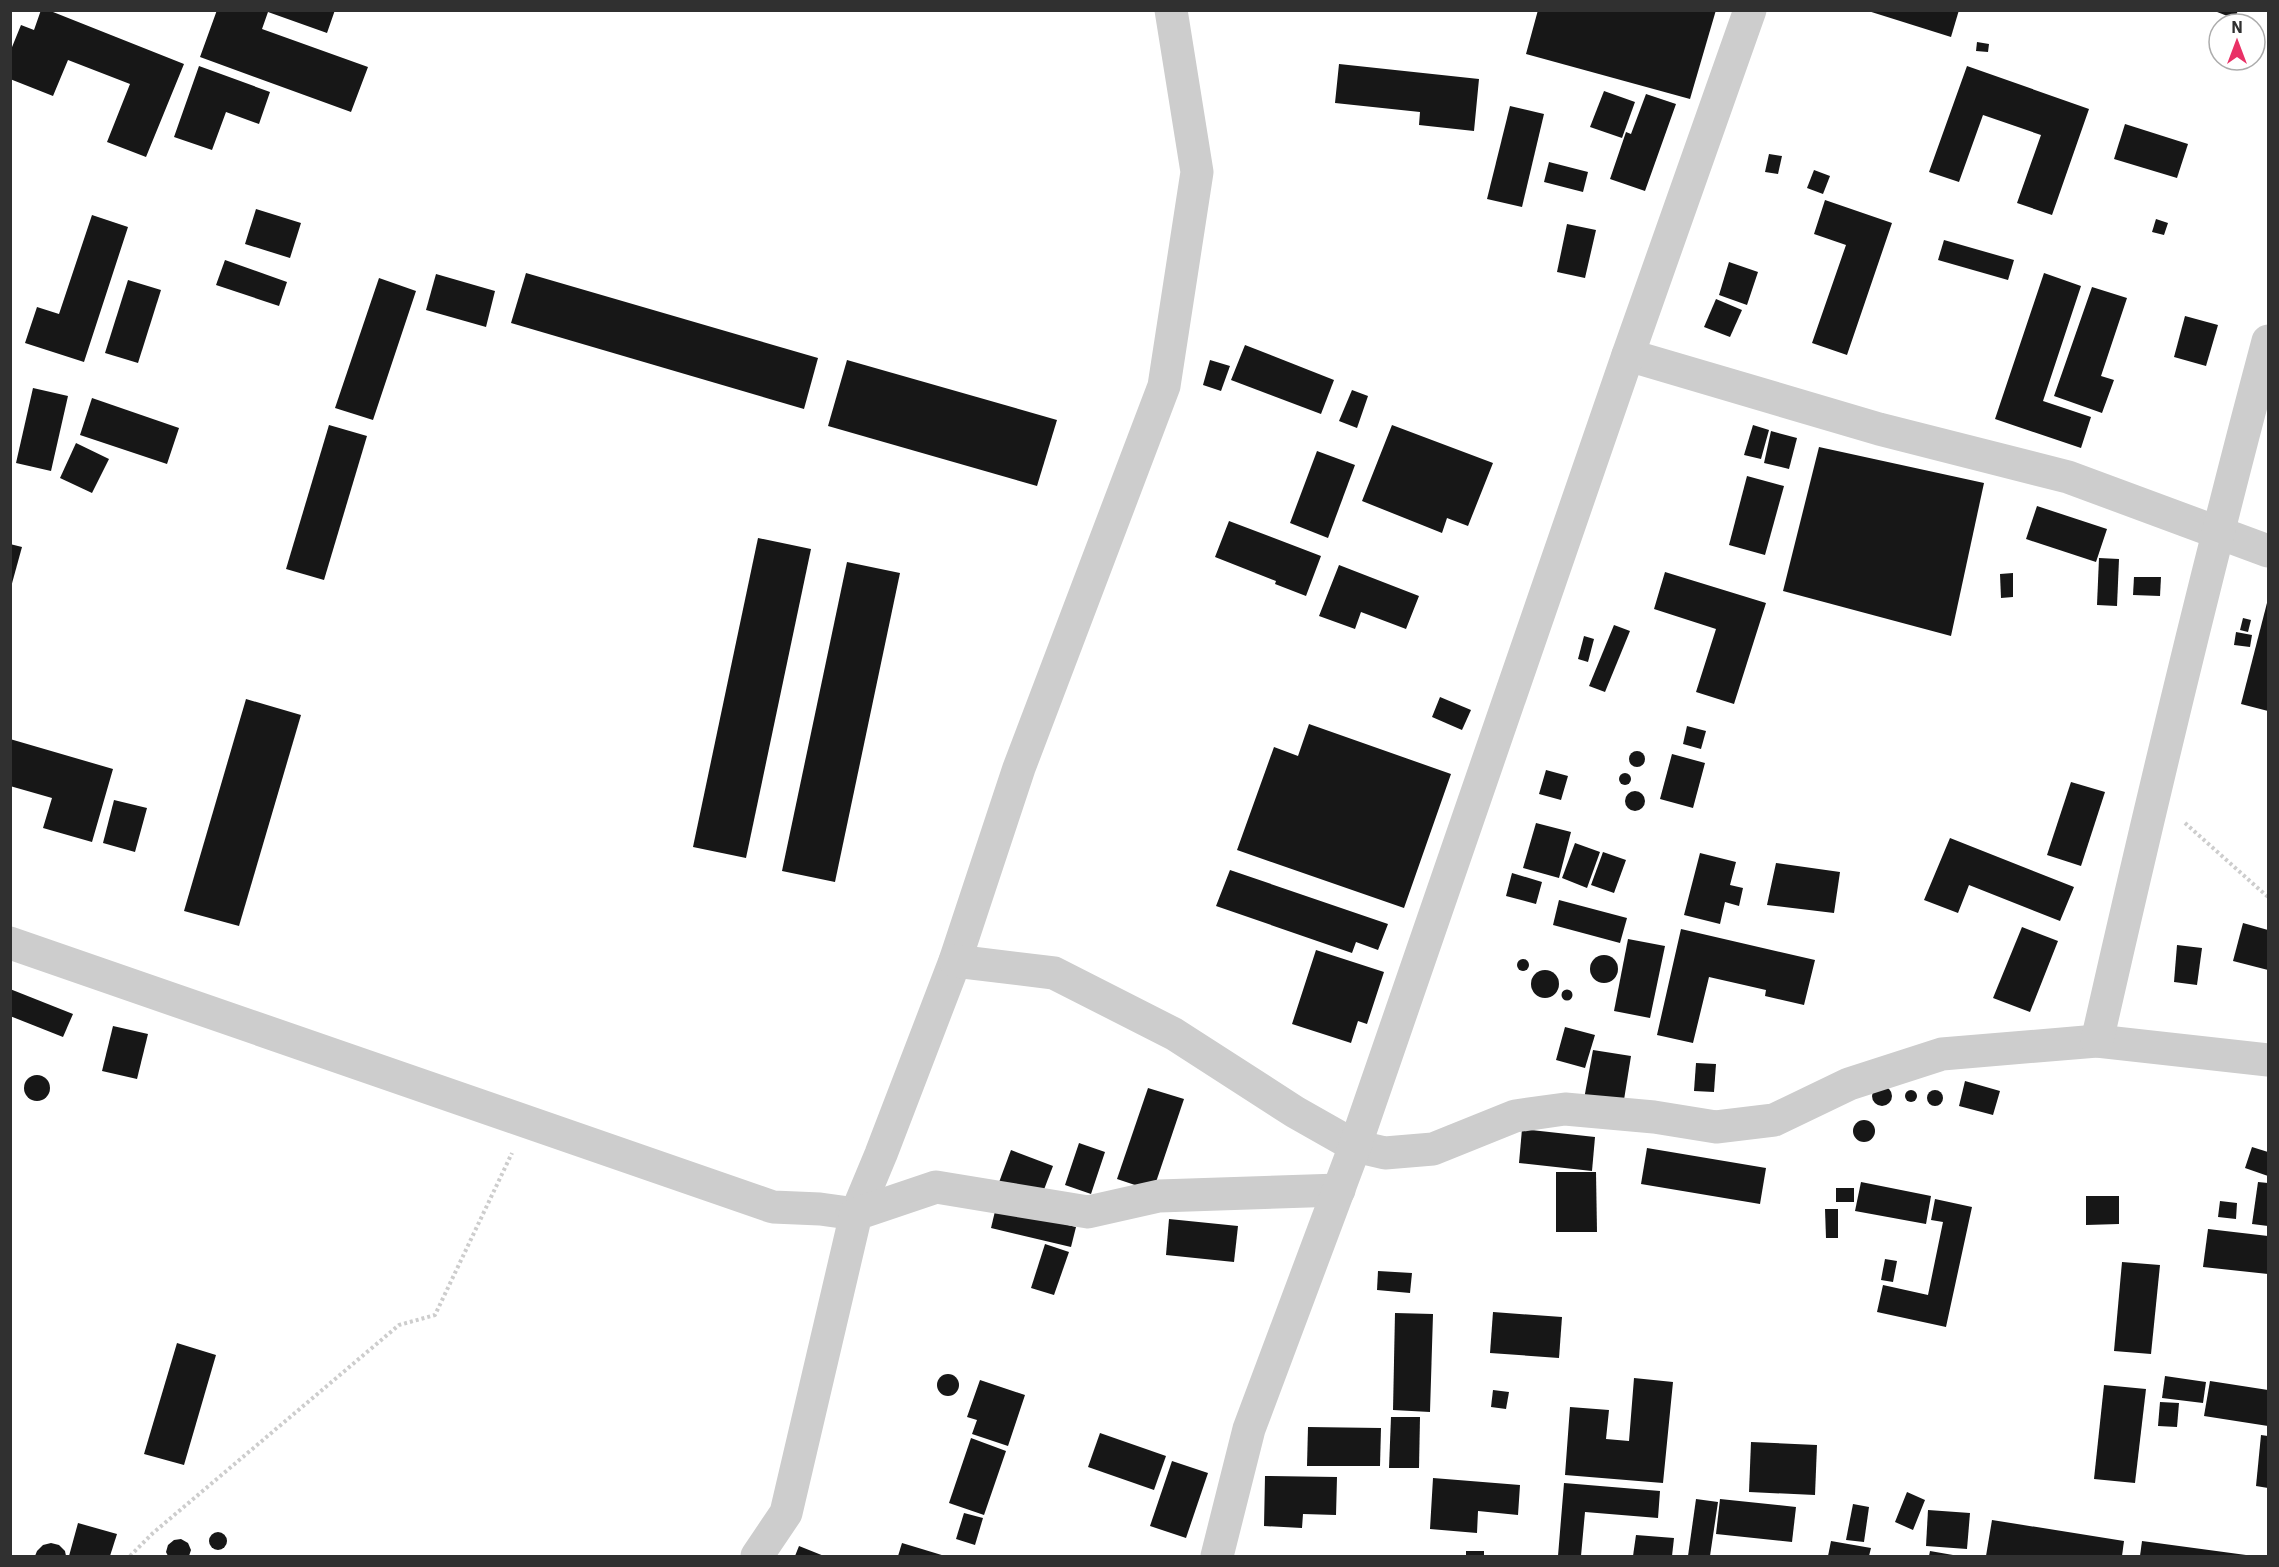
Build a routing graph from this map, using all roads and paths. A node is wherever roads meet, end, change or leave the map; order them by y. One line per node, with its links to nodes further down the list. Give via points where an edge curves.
1 (1171, 10): 10 (street, via 1197,172 1164,386 1019,768)
2 (1750, 10): 4 (street)
3 (2268, 341): 5 (street)
4 (1628, 355): 5 (street, via 1879,429 2068,477); 14 (street)
5 (2217, 533): 6 (street); 7 (street)
6 (2268, 551)
7 (2153, 795): 8 (path); 11 (street)
8 (2268, 897)
9 (10, 943): 13 (street)
10 (955, 961): 14 (street, via 1054,973 1174,1034); 16 (street)
11 (2097, 1041): 12 (street); 14 (street, via 1942,1054 1849,1084 1774,1120 1716,1127 1565,1109 1515,1116 1433,1149 1385,1153)
12 (2268, 1060)
13 (527, 1122): 16 (street, via 773,1207); 17 (path, via 435,1315 399,1325 153,1533)
14 (1355, 1146): 15 (street)
15 (1339, 1190): 16 (street, via 1159,1196 1088,1212 936,1187); 19 (street, via 1249,1429)
16 (856, 1214): 18 (street, via 786,1513)
17 (130, 1557)
18 (757, 1557)
19 (1217, 1557)

